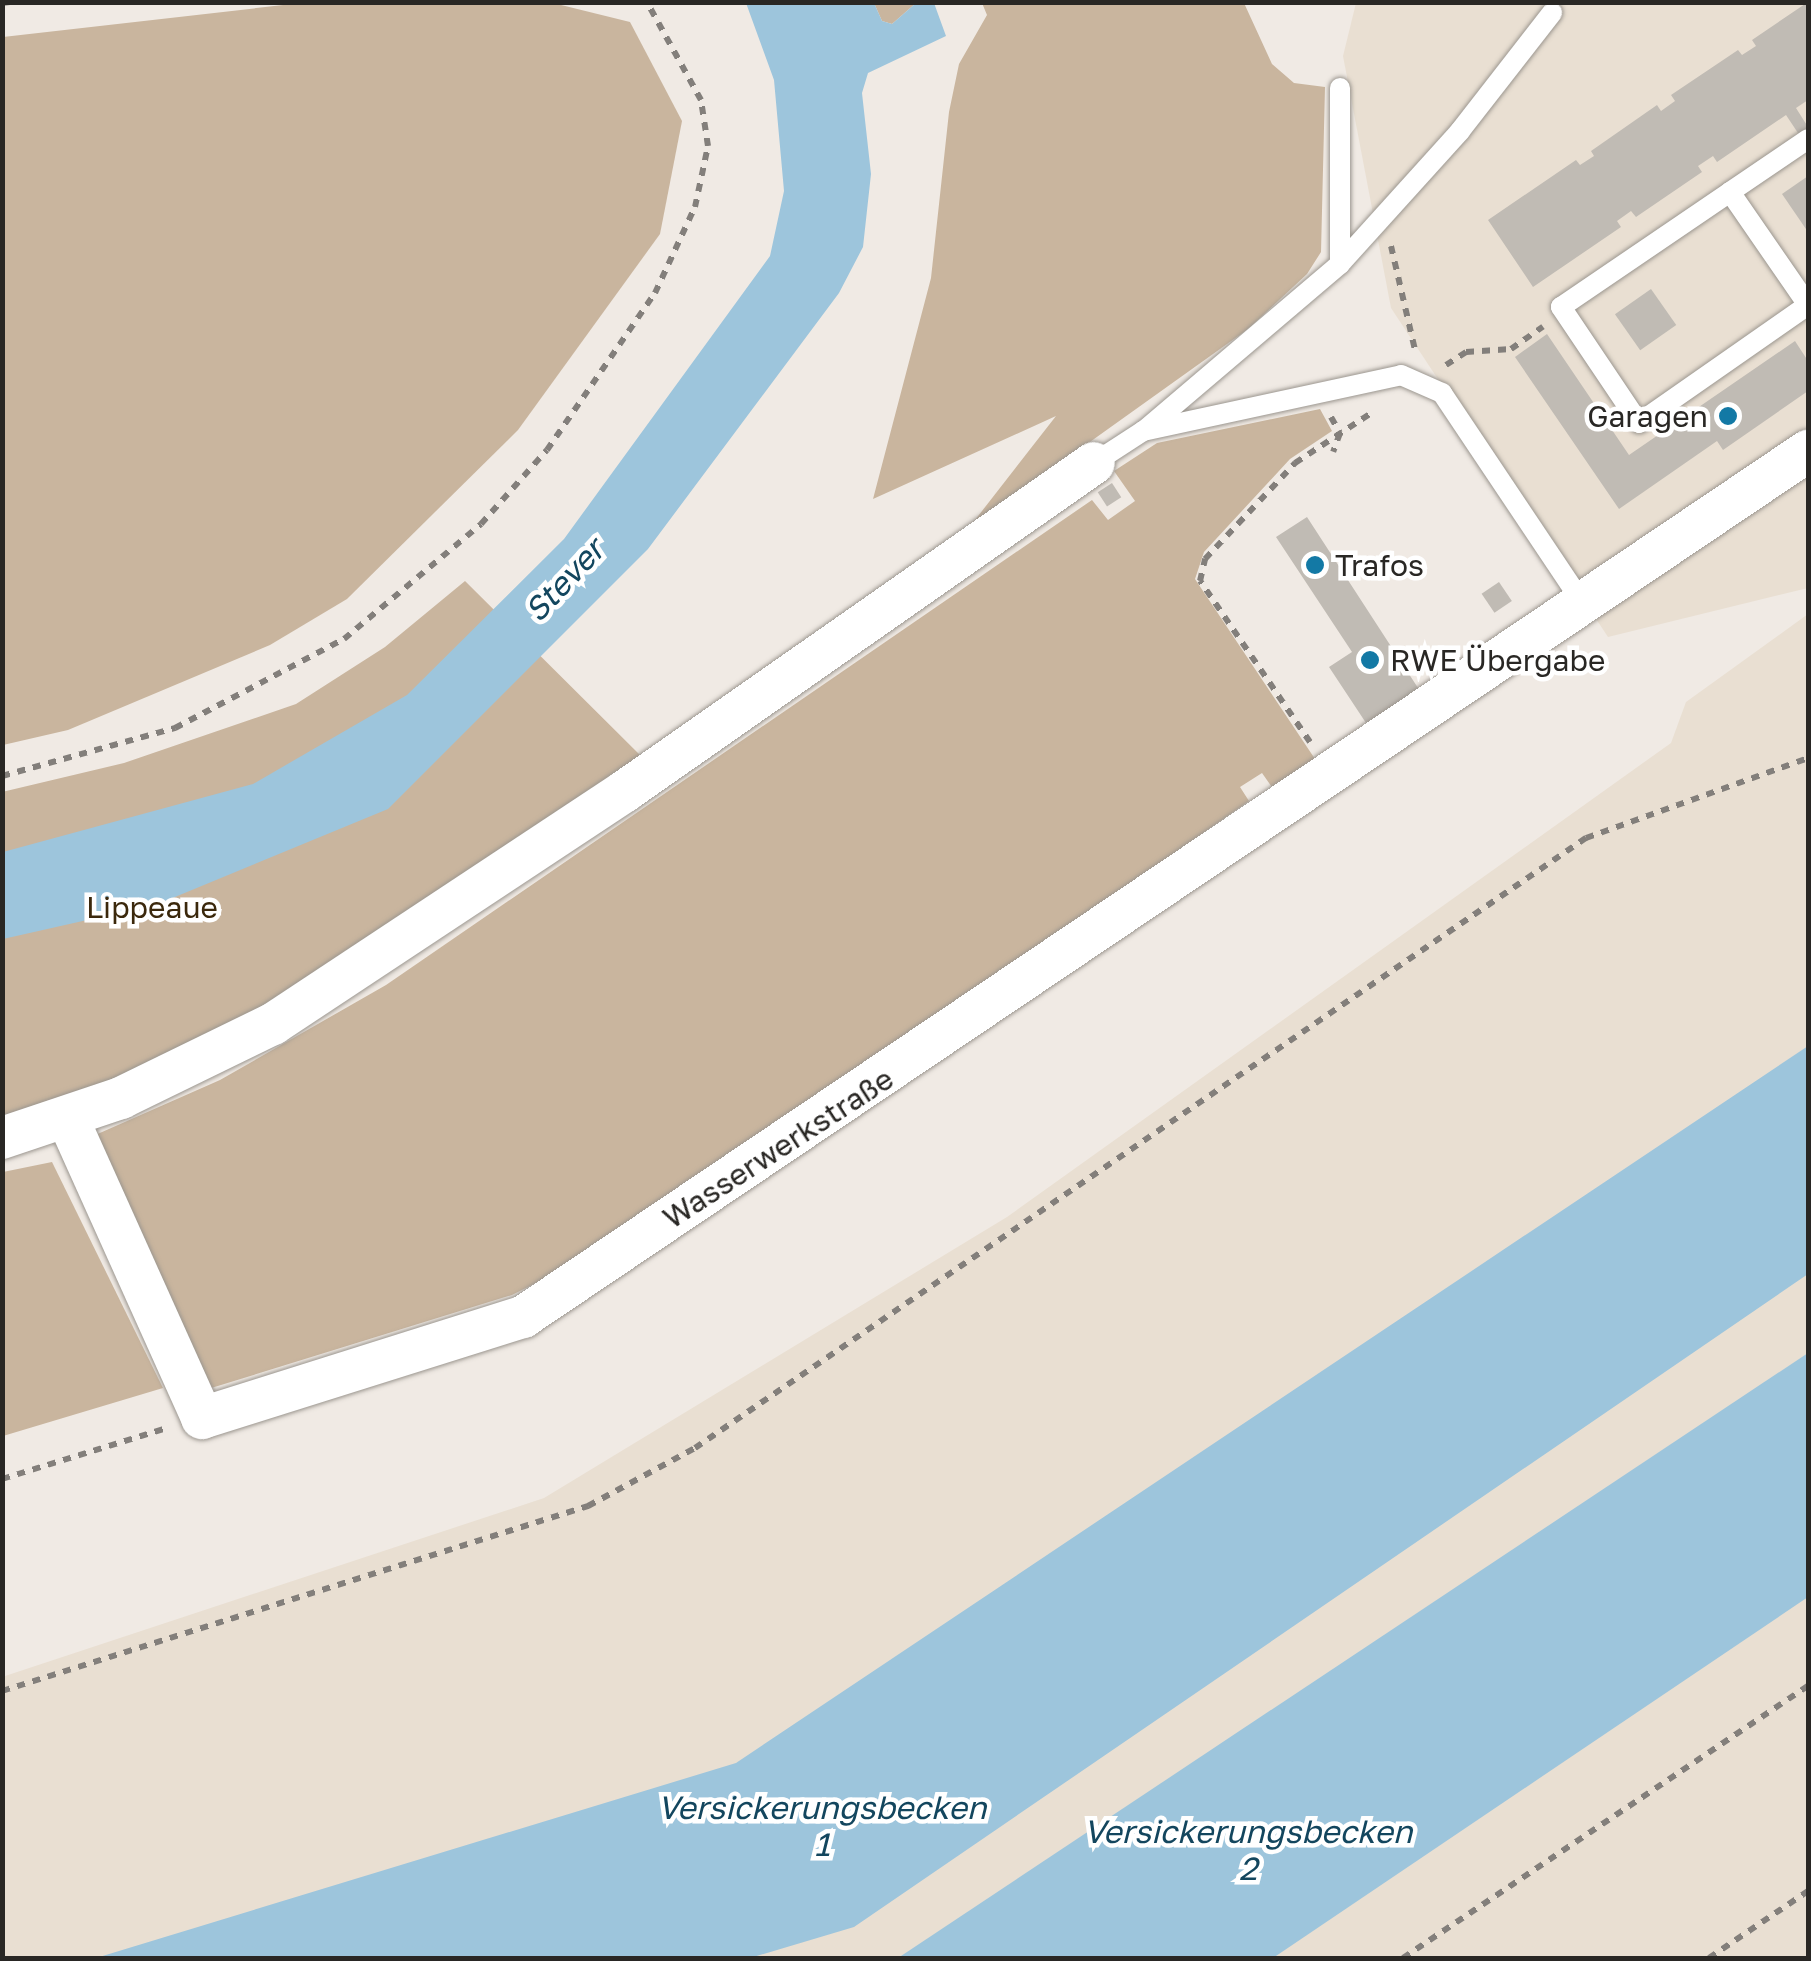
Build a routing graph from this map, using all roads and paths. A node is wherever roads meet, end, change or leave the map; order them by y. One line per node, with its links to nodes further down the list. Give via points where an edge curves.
1 (646, 2): 20 (path, via 676,44 702,100 708,146 695,207 655,293 547,450 468,537 344,639 175,728)
2 (1552, 13): 6 (lane)
3 (1340, 88): 7 (lane)
4 (1808, 139): 5 (lane)
5 (1730, 192): 8 (lane); 9 (lane)
6 (1384, 219): 7 (lane); 10 (path)
7 (1340, 264): 12 (lane)
8 (1808, 305): 9 (lane, via 1639,423)
9 (1561, 308): 10 (path, via 1510,348 1466,352)
10 (1421, 381): 11 (lane, via 1401,375 1362,380); 13 (path); 17 (lane, via 1442,393)
11 (1317, 395): 12 (lane); 13 (path)
12 (1143, 431): 16 (lane)
13 (1340, 433): 15 (path); 19 (path, via 1295,463 1204,559 1200,581)
14 (1808, 451): 17 (street, Wasserwerkstraße)
15 (1333, 452)
16 (1094, 463): 21 (street, via 349,976 224,1051)
17 (1582, 602): 19 (street, Wasserwerkstraße)
18 (1808, 758): 26 (path, via 1586,838 696,1448 588,1506)
19 (1331, 774): 23 (street, Wasserwerkstraße, via 523,1317)
20 (2, 776)
21 (67, 1117): 22 (street); 23 (street)
22 (2, 1138)
23 (202, 1418): 24 (path)
24 (2, 1479)
25 (1808, 1686): 28 (path)
26 (2, 1691)
27 (1808, 1891): 29 (path)
28 (1403, 1958)
29 (1708, 1958)

